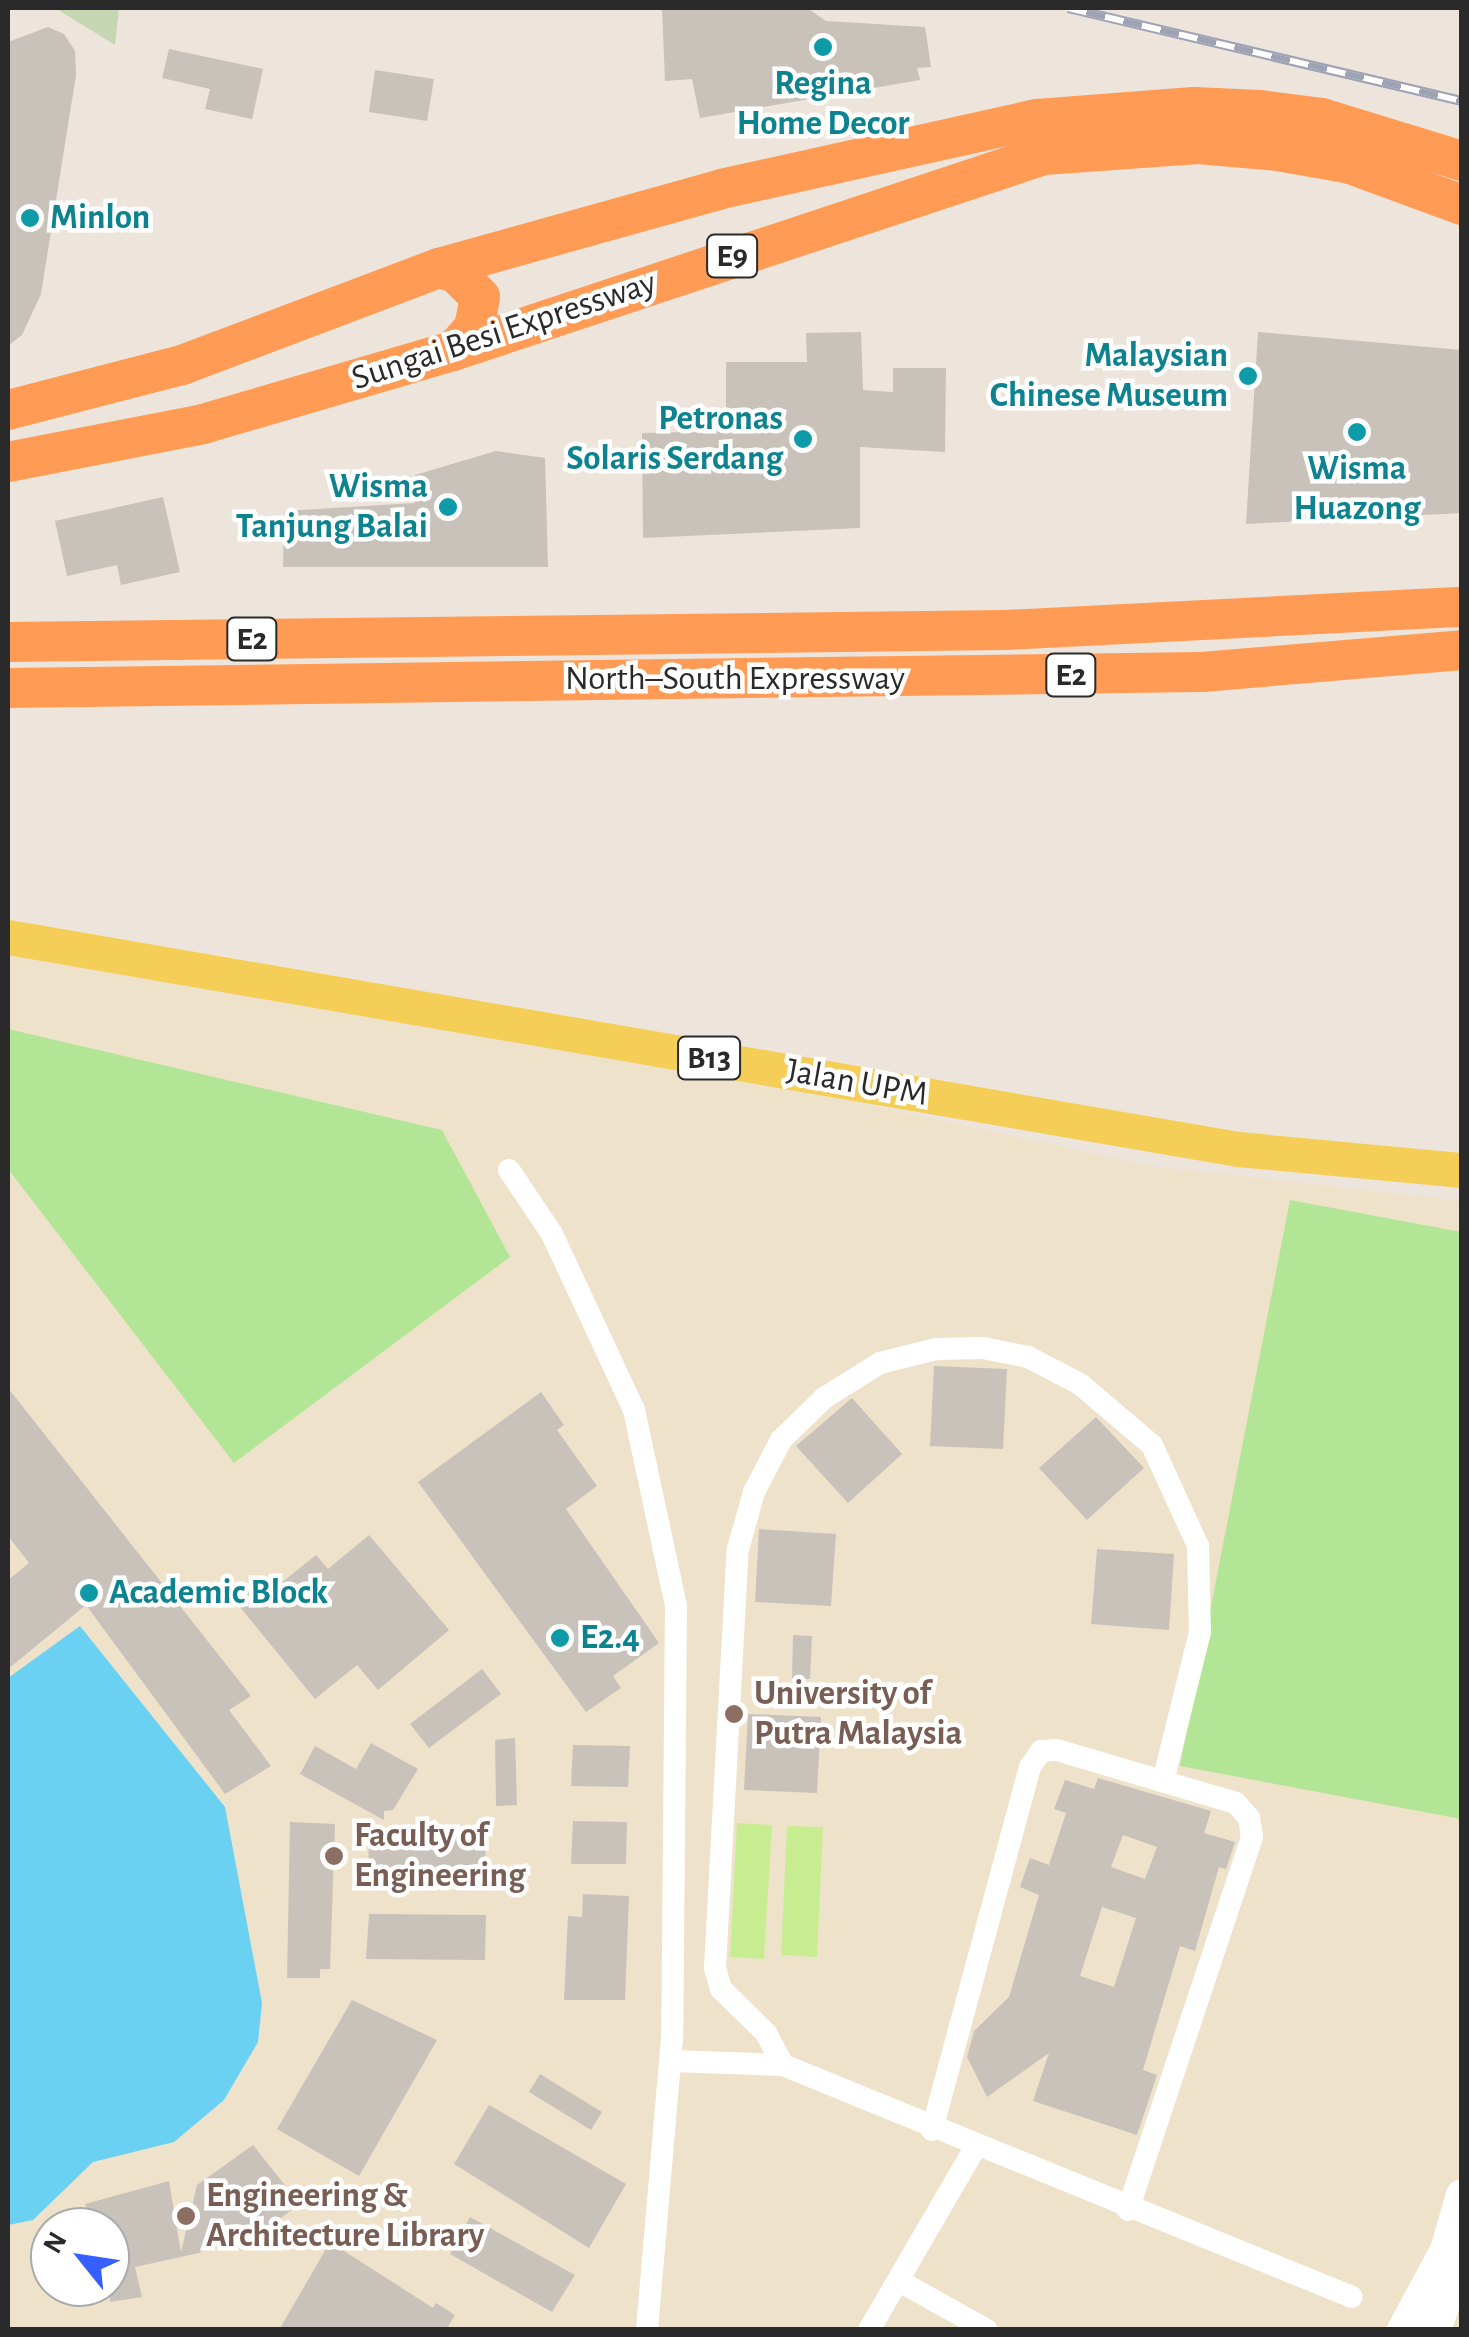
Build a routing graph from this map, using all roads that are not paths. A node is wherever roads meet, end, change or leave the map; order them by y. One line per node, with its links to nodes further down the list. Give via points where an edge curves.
1 (1462, 161): 3 (highway, Sungai Besi Expressway / E9, via 1307,116 1194,107 1108,110 1037,119 721,189)
2 (1462, 205): 4 (highway, Sungai Besi Expressway / E9, via 1350,164 1278,150 1198,144 1044,155)
3 (439, 268): 4 (highway, via 456,273 480,296 474,328); 5 (highway, Sungai Besi Expressway / E9, via 182,364)
4 (453, 351): 6 (highway, Sungai Besi Expressway / E9, via 203,424)
5 (8, 410)
6 (8, 462)
7 (1462, 607): 8 (highway, North–South Expressway / E2, via 1005,630)
8 (8, 642)
9 (1462, 650): 10 (highway, North–South Expressway / E2, via 1183,672)
10 (8, 688)
11 (8, 936): 13 (main road, Jalan UPM / B13, via 1238,1149)
12 (1462, 1156): 13 (main road, Jalan UPM / B13)
13 (1413, 1164): 15 (main road, Jalan UPM / B13)
14 (509, 1170): 17 (street, via 552,1234 634,1410 669,1552 676,1606)
15 (1462, 1170)
16 (1163, 1782): 18 (street, via 1200,1632 1198,1546 1152,1445 1080,1384 1028,1357 983,1348 936,1349 880,1363 824,1398 782,1440 754,1492 738,1549 715,1968 721,1990 766,2033); 19 (street, via 1057,1750 1041,1751 1030,1767); 21 (street, via 1236,1803 1249,1818 1252,1837)
17 (671, 2061): 18 (street); 25 (street)
18 (783, 2065): 19 (street)
19 (932, 2130): 20 (street)
20 (975, 2148): 21 (street); 23 (street)
21 (1128, 2210): 24 (street)
22 (1457, 2220): 28 (main road); 29 (main road, via 1449,2289)
23 (901, 2282): 26 (street); 27 (street)
24 (1352, 2296)
25 (647, 2330)
26 (869, 2330)
27 (987, 2330)
28 (1403, 2330)
29 (1435, 2330)

